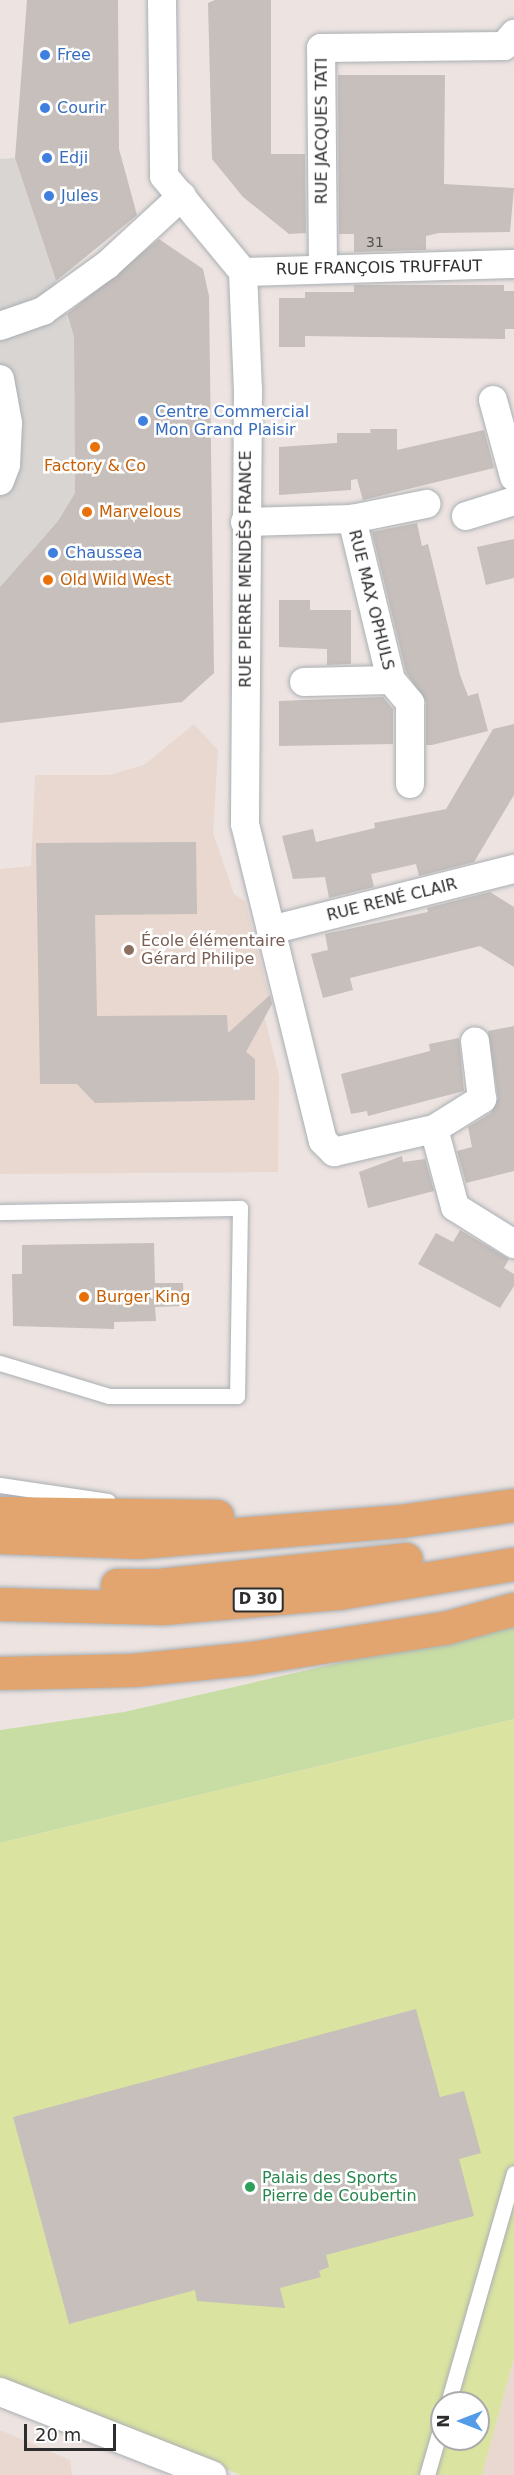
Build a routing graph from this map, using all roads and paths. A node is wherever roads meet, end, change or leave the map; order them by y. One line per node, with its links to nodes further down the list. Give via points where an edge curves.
1 (162, 0): 3 (street, via 164,176)
2 (514, 34): 5 (street, RUE JACQUES TATI, via 504,46 321,48)
3 (182, 196): 6 (street); 7 (street, via 108,265 43,310)
4 (514, 264): 5 (street, RUE FRANÇOIS TRUFFAUT)
5 (323, 269): 6 (street, RUE FRANÇOIS TRUFFAUT)
6 (243, 272): 16 (street, RUE PIERRE MENDÈS FRANCE)
7 (0, 326)
8 (0, 379): 11 (street, via 8,423 6,465)
9 (493, 400): 10 (street)
10 (514, 477)
11 (0, 481)
12 (514, 501): 14 (street)
13 (426, 504): 15 (street, RUE MAX OPHULS)
14 (466, 516)
15 (352, 519): 16 (street, RUE MAX OPHULS); 17 (street, RUE MAX OPHULS)
16 (246, 522): 21 (street, RUE PIERRE MENDÈS FRANCE, via 245,825)
17 (391, 680): 18 (street, RUE MAX OPHULS); 19 (street, RUE MAX OPHULS, via 410,703)
18 (304, 682)
19 (410, 784)
20 (514, 869): 21 (street, RUE RENÉ CLAIR)
21 (270, 930): 23 (street, RUE PIERRE MENDÈS FRANCE, via 323,1141 334,1152)
22 (475, 1041): 23 (street, via 482,1099)
23 (434, 1129): 25 (street, via 455,1207)
24 (0, 1212): 26 (lane, via 240,1208 237,1396 109,1396)
25 (514, 1245)
26 (0, 1363)
27 (0, 1485): 30 (lane, via 111,1501)
28 (514, 1505): 31 (main road)
29 (0, 1513): 30 (main road)
30 (150, 1516): 31 (main road)
31 (400, 1521): 32 (main road, via 138,1542)
32 (0, 1537)
33 (514, 1542): 35 (main road, D 30, via 339,1569 159,1586)
34 (514, 1564): 36 (main road, D 30, via 339,1593 163,1608)
35 (0, 1583)
36 (0, 1604)
37 (514, 1609): 38 (main road, via 448,1627 251,1658)
38 (133, 1670): 39 (main road); 40 (main road, via 96,1686)
39 (0, 1673)
40 (0, 1692)
41 (514, 2174): 42 (lane)
42 (451, 2391)
43 (0, 2392): 45 (street)
44 (434, 2451): 46 (lane)
45 (212, 2475)
46 (427, 2475)

